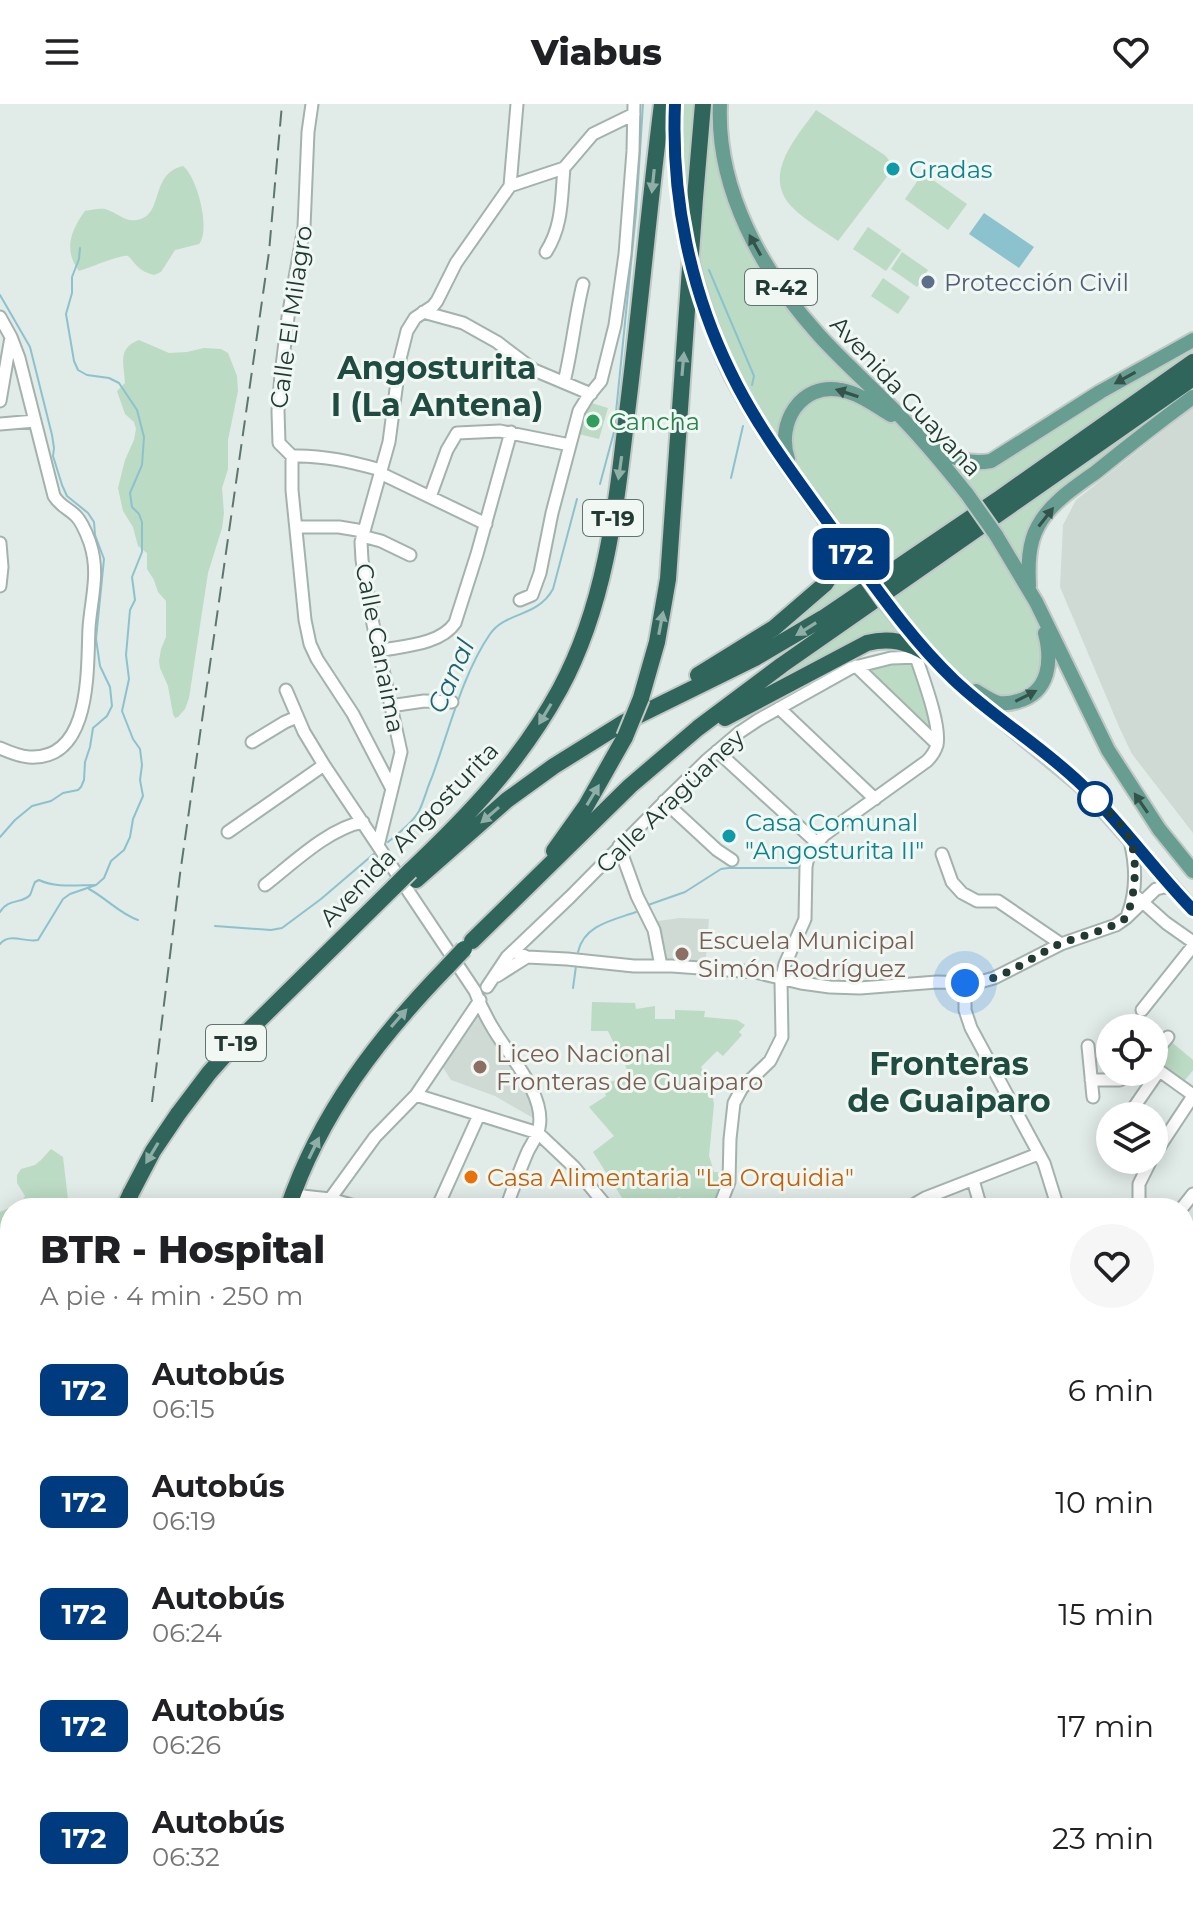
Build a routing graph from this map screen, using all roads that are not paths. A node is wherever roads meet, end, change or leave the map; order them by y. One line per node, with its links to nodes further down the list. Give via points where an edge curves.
1 (312, 104): 27 (street, Calle El Milagro, via 304,227 278,411 279,443)
2 (517, 104): 8 (street)
3 (703, 104): 48 (highway, T-19, one-way to 3, bridge, via 641,698 668,579)
4 (720, 104): 23 (main road, Avenida Guayana / R-42, one-way to 4, via 818,334 767,266 741,217 730,181)
5 (665, 105): 28 (main road, via 698,289 731,375); 67 (highway, Avenida Angosturita / T-19, one-way to 67, via 609,547 590,618 561,688 525,746)
6 (634, 109): 7 (street, via 593,134); 18 (street, via 618,305 604,374)
7 (564, 168): 8 (street); 9 (street, via 560,219)
8 (510, 186): 11 (street, Calle Canaima, via 456,263 437,301)
9 (546, 252)
10 (583, 284): 17 (street)
11 (423, 312): 17 (street, via 472,327 534,370); 29 (street, Calle Canaima, via 410,325 403,344)
12 (0, 317): 13 (street)
13 (11, 337): 20 (street); 21 (street)
14 (1193, 340): 26 (main road, one-way to 26, via 991,461 952,458)
15 (1193, 362): 48 (highway, one-way to 48, via 823,618)
16 (1193, 378): 51 (highway, via 782,665)
17 (564, 382): 18 (street)
18 (591, 394): 25 (street, via 579,411)
19 (1193, 397): 38 (main road, one-way to 19, via 1028,565 1042,519)
20 (0, 401)
21 (35, 421): 22 (street); 52 (street, via 54,496 77,517 95,563 87,671 80,723 61,747 30,757)
22 (0, 424)
23 (914, 431): 26 (main road, Avenida Guayana / R-42); 28 (main road, one-way to 28, via 851,393 821,390 796,405 787,421 783,440)
24 (511, 432): 25 (street); 30 (street, via 457,433); 32 (street)
25 (570, 445): 39 (street, via 540,573 532,595)
26 (928, 445): 38 (main road, Avenida Guayana / R-42, bridge, via 996,535)
27 (292, 456): 29 (street, via 329,458); 33 (street, Calle El Milagro)
28 (791, 469): 31 (main road)
29 (381, 472): 30 (street); 34 (street, Calle Canaima)
30 (430, 497): 32 (street)
31 (825, 517): 41 (main road, bridge); 48 (highway, via 836,553 825,584 774,628 675,689)
32 (486, 524): 40 (street, via 451,629 436,638)
33 (296, 527): 34 (street, via 339,527); 55 (street, Calle El Milagro, via 310,644)
34 (363, 534): 36 (street); 40 (street, Calle Canaima, via 362,560)
35 (0, 543): 37 (street)
36 (410, 555)
37 (0, 586)
38 (1033, 596): 41 (main road, one-way to 38, via 999,703 1031,695 1043,683 1049,654); 66 (main road, Avenida Guayana / R-42, one-way to 38, via 1108,750)
39 (520, 600)
40 (378, 651): 45 (street, Calle Canaima)
41 (926, 657): 42 (street, Calle Aragüaney); 50 (street); 51 (highway, via 917,647 897,640 867,643); 60 (main road, via 1072,776)
42 (856, 666): 46 (street, Calle Aragüaney); 50 (street)
43 (286, 690): 47 (street)
44 (452, 702): 45 (street)
45 (390, 706): 55 (street, Calle Canaima, via 401,752)
46 (779, 708): 53 (street, Calle Aragüaney); 56 (street)
47 (297, 717): 49 (street); 54 (street)
48 (624, 730): 67 (highway, one-way to 67, via 578,749); 74 (highway, T-19, one-way to 48, via 565,836 597,788)
49 (252, 742)
50 (937, 744): 56 (street, via 927,761)
51 (675, 747): 74 (highway)
52 (0, 748)
53 (717, 751): 57 (street, Calle Aragüaney); 62 (street)
54 (324, 765): 58 (street); 59 (street)
55 (392, 789): 61 (street, Calle Canaima)
56 (875, 799): 62 (street)
57 (664, 801): 63 (street, Calle Aragüaney); 65 (street)
58 (365, 826): 61 (street); 68 (street, via 334,833)
59 (228, 832)
60 (1129, 837): 69 (main road); 70 (street)
61 (379, 842): 80 (street, via 475,991)
62 (816, 842): 78 (street, via 807,858 805,919)
63 (619, 846): 75 (street, Calle Aragüaney); 77 (street, via 654,930)
64 (942, 854): 72 (street, via 962,893 977,901 998,901)
65 (732, 860)
66 (1193, 871)
67 (413, 876): 96 (highway, T-19, one-way to 96, bridge, via 209,1073 153,1151)
68 (265, 885)
69 (1173, 888): 70 (street); 71 (main road)
70 (1138, 898): 72 (street, via 1126,918); 73 (street)
71 (1193, 910)
72 (1061, 944): 79 (street, via 986,981)
73 (1193, 944): 81 (street)
74 (468, 945): 97 (highway, T-19, one-way to 74, bridge, via 356,1074 390,1028)
75 (514, 951): 76 (street); 80 (street, Calle Aragüaney)
76 (527, 957): 77 (street); 80 (street, via 507,968)
77 (661, 966): 78 (street)
78 (781, 978): 79 (street, via 860,988); 102 (street, via 782,1037 770,1061 734,1103 729,1182)
79 (965, 983): 93 (street, via 971,1028)
80 (483, 995): 86 (street); 92 (street, via 535,1097)
81 (1142, 1010)
82 (1088, 1046): 84 (street)
83 (1168, 1077): 87 (street)
84 (1091, 1080): 85 (street); 88 (street)
85 (1096, 1080)
86 (416, 1095): 89 (street); 98 (street, via 375,1137)
87 (1193, 1095): 90 (street)
88 (1093, 1097)
89 (479, 1115): 92 (street); 99 (street)
90 (1187, 1116): 91 (street)
91 (1168, 1130)
92 (538, 1133): 100 (street); 101 (street)
93 (1038, 1154): 95 (street); 105 (street)
94 (1144, 1174): 106 (street)
95 (973, 1180): 103 (street); 104 (street)
96 (129, 1198)
97 (291, 1198)
98 (331, 1198)
99 (442, 1198)
100 (510, 1198)
101 (600, 1198)
102 (723, 1198)
103 (925, 1198)
104 (978, 1198)
105 (1056, 1198)
106 (1139, 1198)

